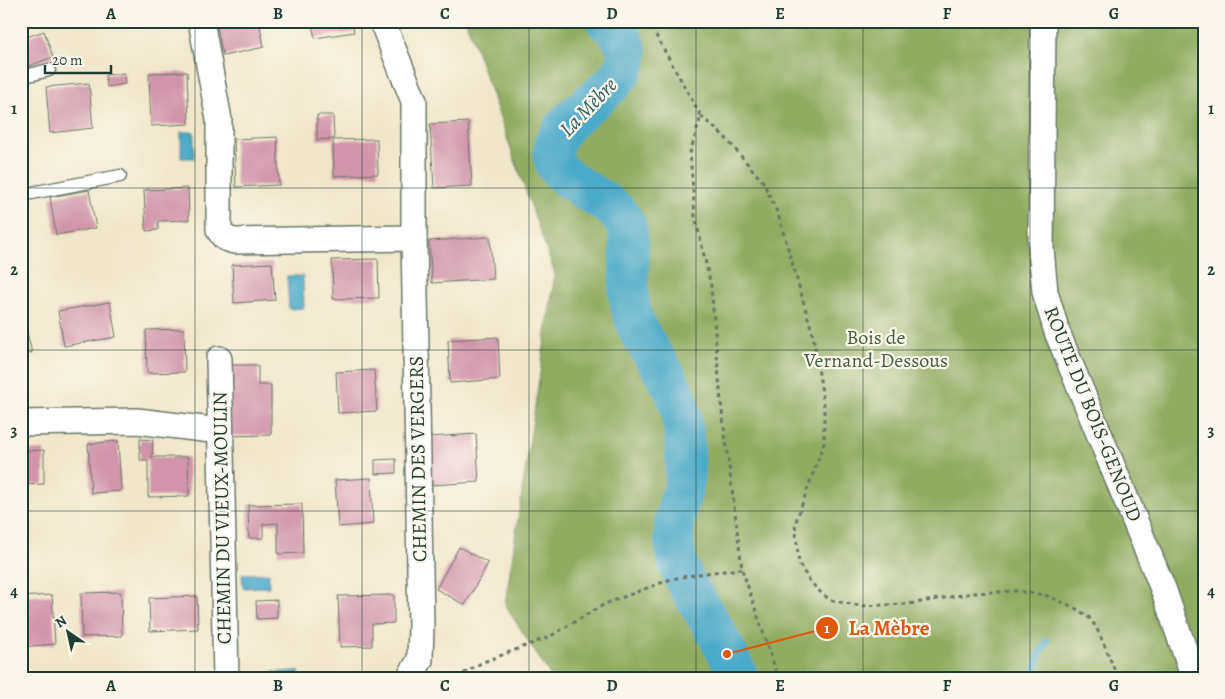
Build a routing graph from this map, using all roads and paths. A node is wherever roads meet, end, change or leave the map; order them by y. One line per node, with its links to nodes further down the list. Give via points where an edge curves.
1 (201, 21): 10 (street, via 218,120 219,230 225,238 234,241)
2 (382, 21): 10 (street, CHEMIN DES VERGERS, via 414,101)
3 (648, 21): 7 (path)
4 (1043, 21): 20 (street, ROUTE DU BOIS-GENOUD, via 1041,249 1045,292 1057,332 1164,591)
5 (50, 70): 6 (lane)
6 (21, 77)
7 (702, 116): 14 (path, via 690,153 695,216 711,286 721,402); 19 (path, via 764,182 778,214 813,335 824,406 824,443 795,524 799,564 809,580 830,600 861,606 909,604 973,593 1017,591 1045,595 1088,616)
8 (120, 176): 9 (lane)
9 (21, 195)
10 (414, 238): 16 (street, CHEMIN DES VERGERS, via 421,626 420,660)
11 (219, 359): 13 (street, CHEMIN DU VIEUX-MOULIN)
12 (21, 423): 13 (street, via 137,421)
13 (220, 431): 15 (street, CHEMIN DU VIEUX-MOULIN)
14 (742, 569): 17 (path, via 671,579 606,604 549,637 481,663); 18 (path)
15 (226, 678)
16 (409, 678)
17 (456, 678)
18 (781, 678)
19 (1118, 678)
20 (1194, 678)

